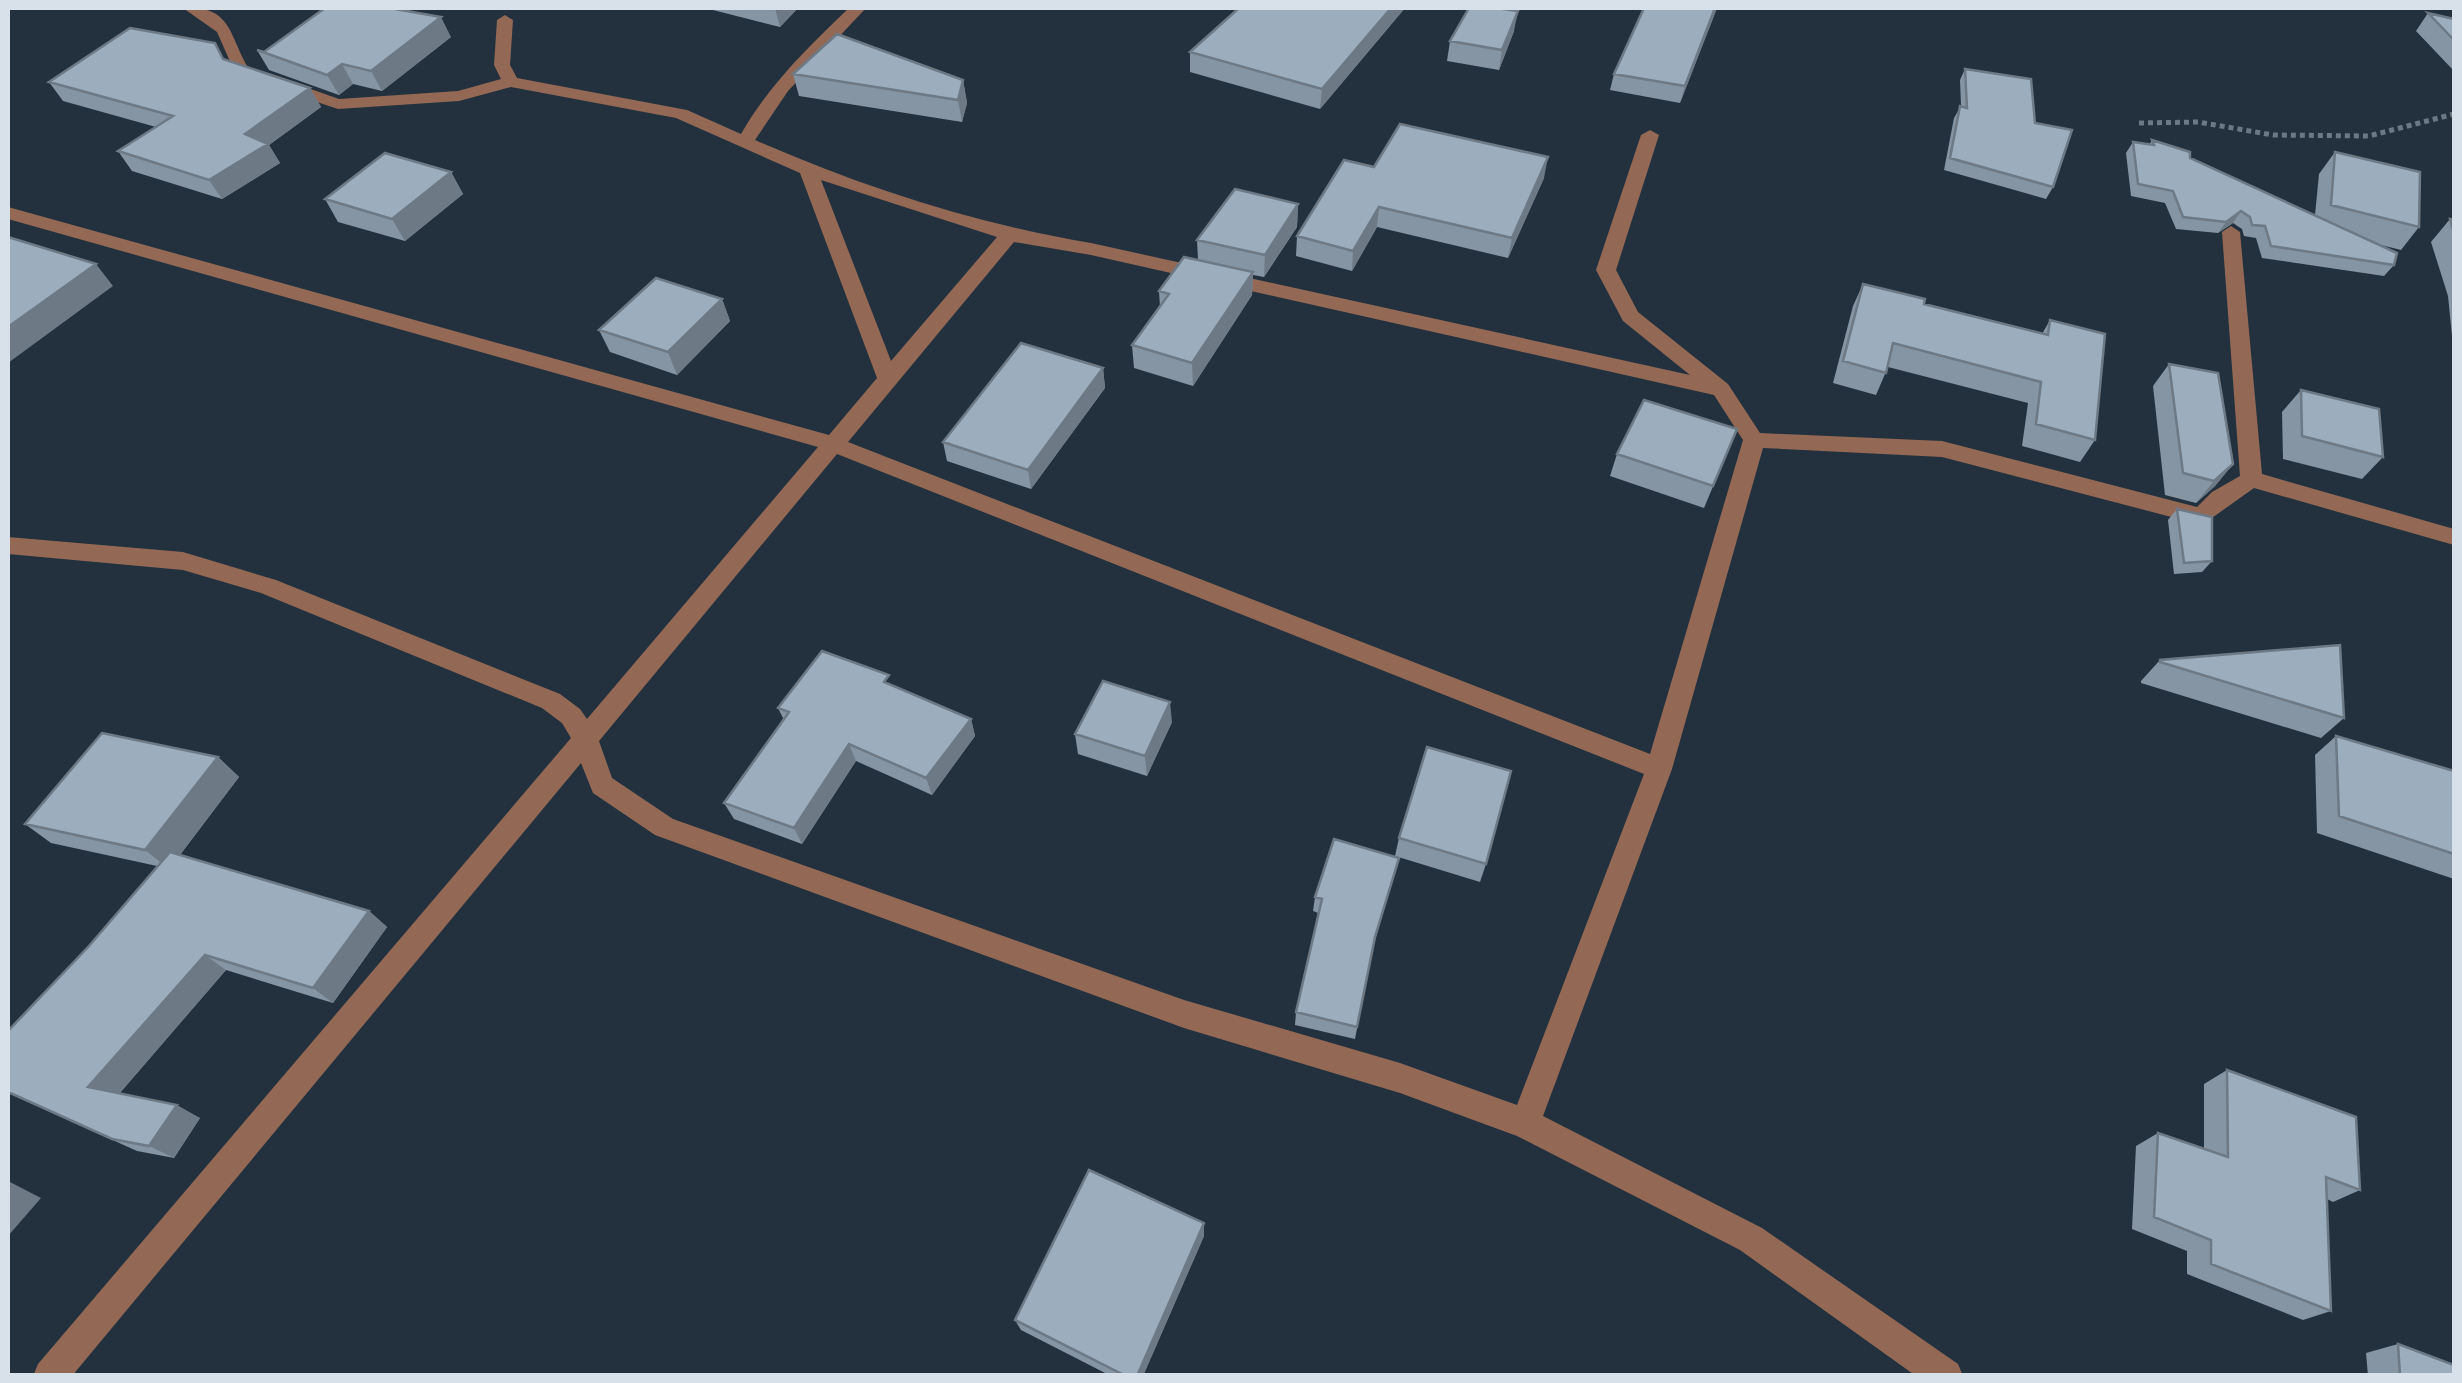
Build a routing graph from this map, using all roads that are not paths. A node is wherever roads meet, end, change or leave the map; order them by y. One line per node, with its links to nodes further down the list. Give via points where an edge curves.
1 (191, 8): 4 (street, via 227,34 242,70 338,104 459,96)
2 (858, 8): 6 (street, via 786,79)
3 (504, 20): 4 (street, via 502,66)
4 (512, 82): 6 (street, via 681,114)
5 (1650, 135): 12 (street, via 1606,270 1630,316)
6 (744, 142): 7 (street)
7 (808, 170): 10 (street); 11 (street)
8 (8, 213): 14 (street)
9 (2230, 232): 15 (street)
10 (1009, 236): 11 (street); 12 (street)
11 (887, 377): 14 (street)
12 (1721, 388): 13 (street)
13 (1754, 440): 15 (street, via 1942,449 2202,518); 19 (street)
14 (830, 443): 18 (street); 19 (street)
15 (2251, 479): 16 (street)
16 (2454, 537)
17 (8, 545): 18 (street, via 183,561 268,586 551,701)
18 (585, 739): 20 (street, via 602,785 664,826 1184,1014); 21 (street)
19 (1659, 769): 20 (street)
20 (1524, 1123): 22 (street, via 1751,1239)
21 (50, 1376)
22 (1946, 1376)

